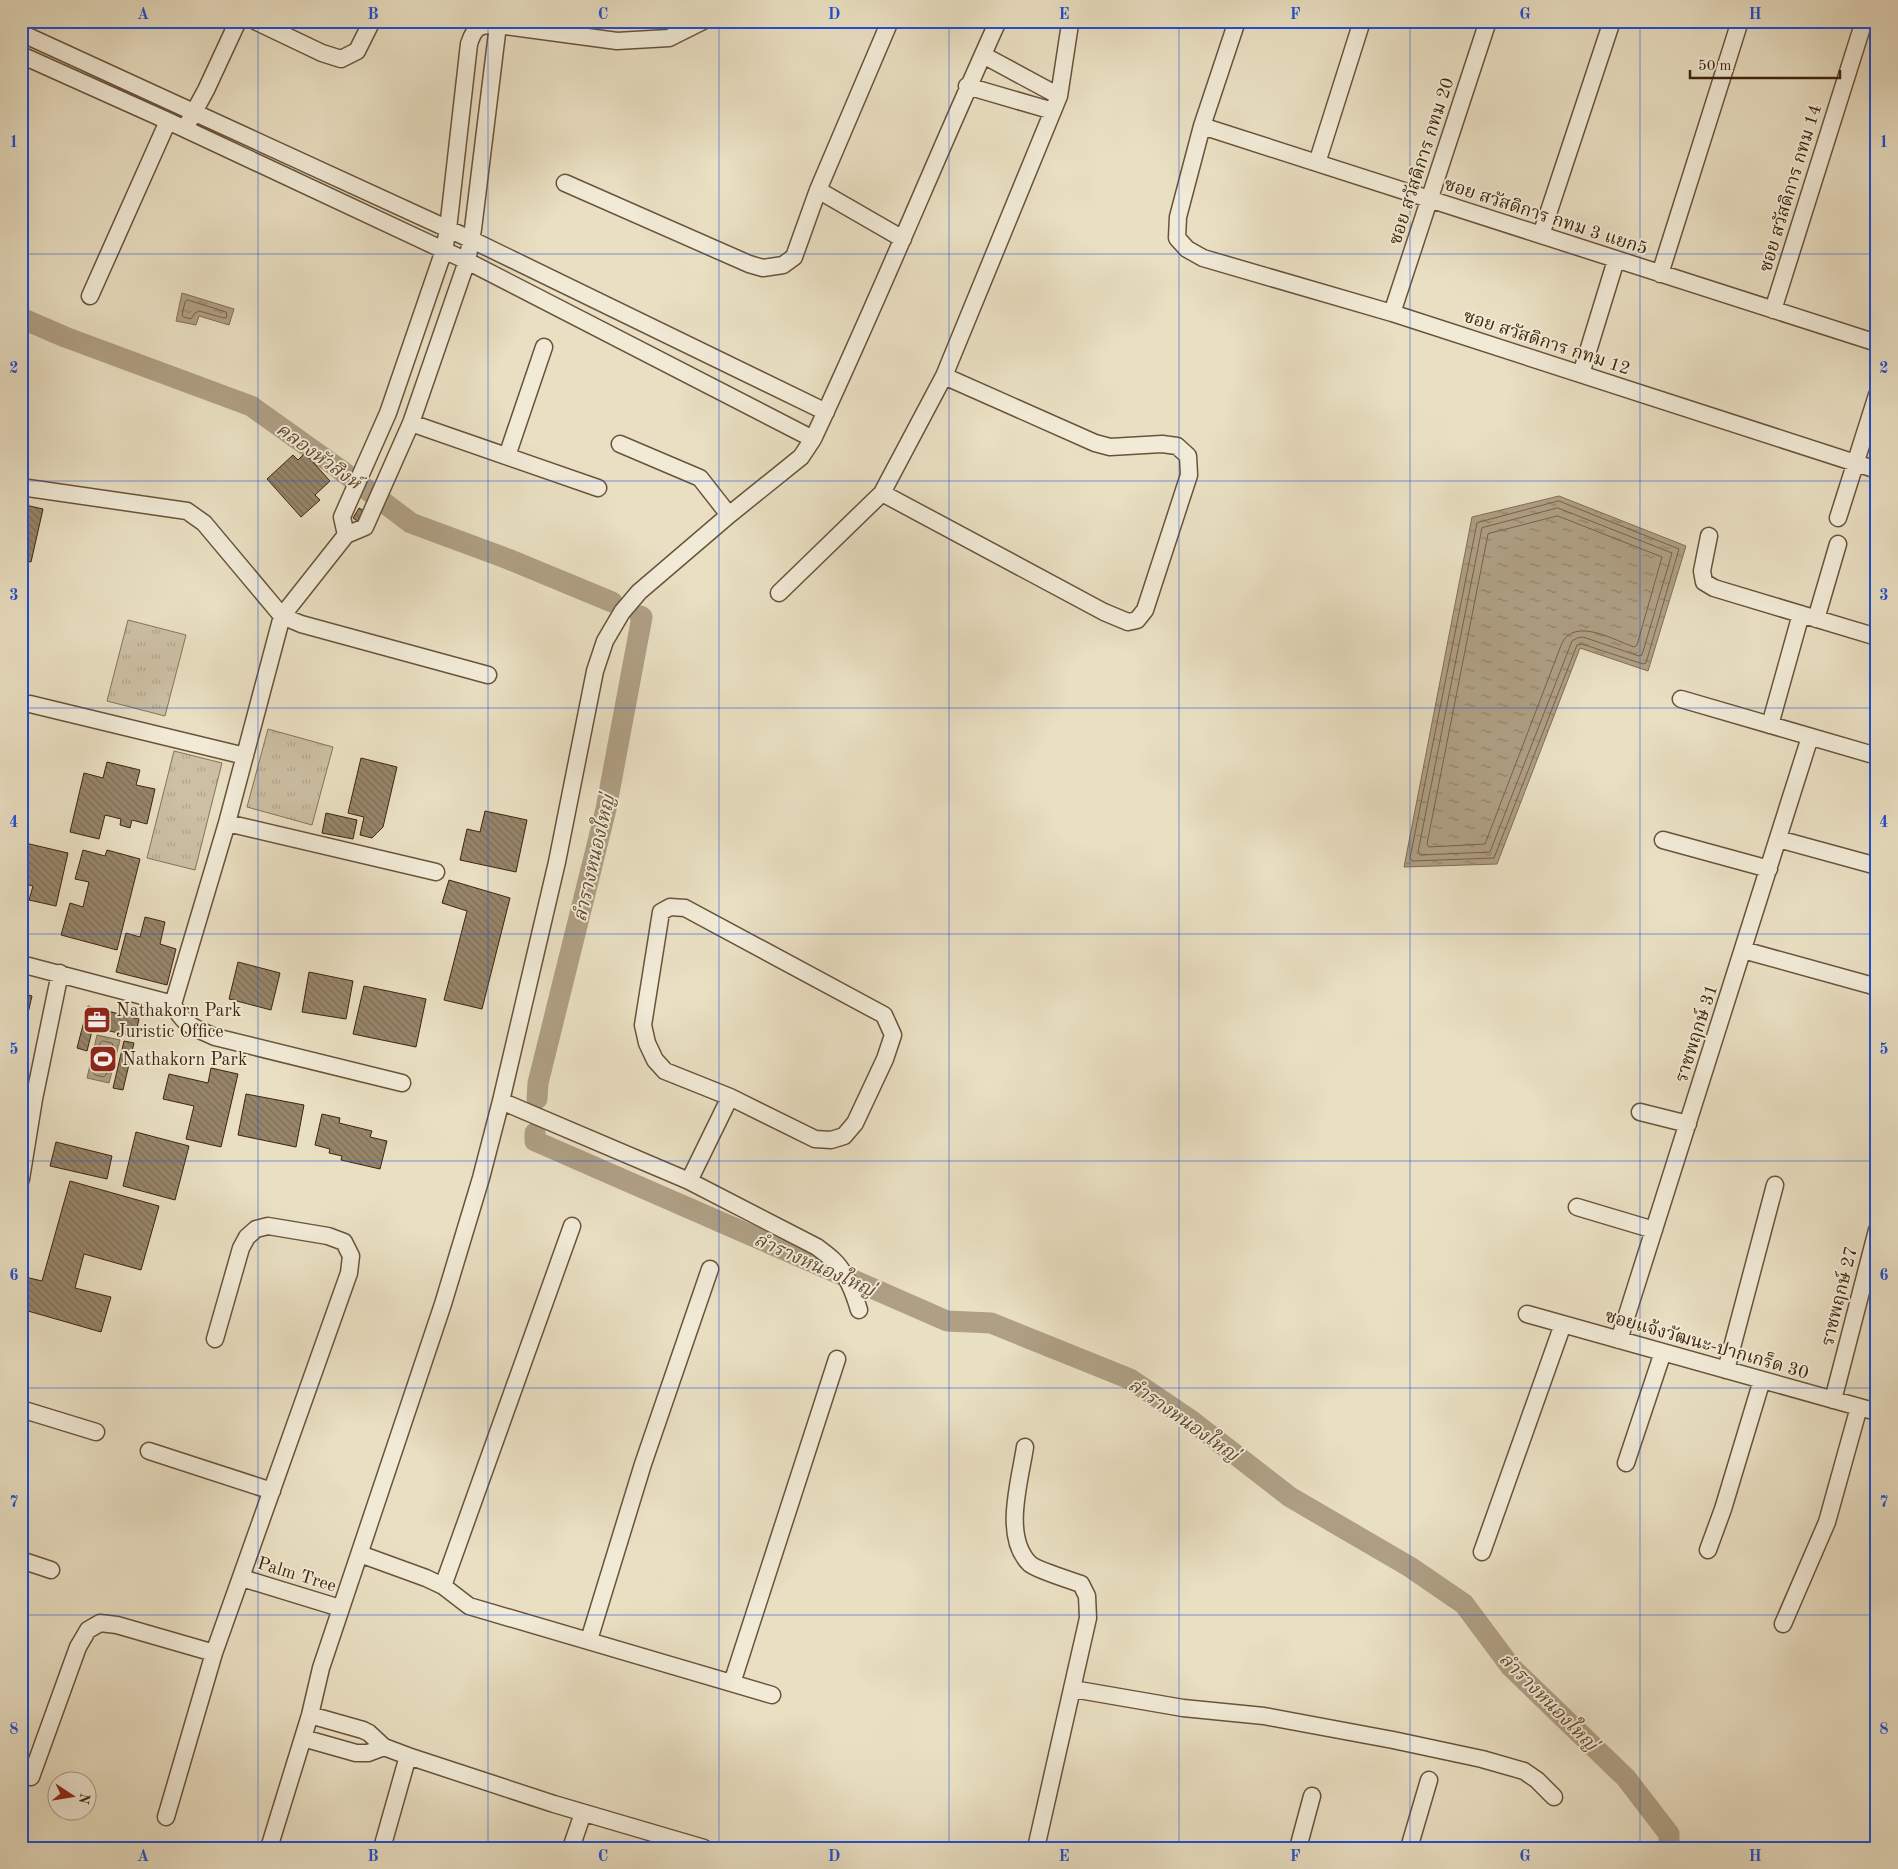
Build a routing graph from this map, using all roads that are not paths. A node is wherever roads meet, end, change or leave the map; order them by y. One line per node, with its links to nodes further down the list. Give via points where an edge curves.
1 (238, 21): 22 (street)
2 (254, 21): 3 (street, via 341,59 357,51)
3 (372, 21)
4 (703, 21): 15 (street, via 669,38 617,41)
5 (890, 21): 28 (street)
6 (998, 21): 17 (street)
7 (1237, 21): 24 (street)
8 (1362, 21): 26 (street)
9 (1488, 21): 29 (street, ซอย สวัสดิการ กทม 20)
10 (1612, 21): 31 (street)
11 (1740, 21): 37 (street)
12 (1864, 21): 39 (street, ซอย สวัสดิการ กทม 14)
13 (1070, 24): 20 (street)
14 (498, 25): 15 (street); 30 (street, via 478,27 472,32 468,44); 32 (street)
15 (589, 29)
16 (21, 33): 22 (street)
17 (982, 55): 19 (street); 20 (street)
18 (21, 56): 23 (street)
19 (968, 86): 21 (street); 33 (street)
20 (1059, 96): 21 (street)
21 (1053, 112): 44 (street)
22 (194, 113): 25 (street); 30 (street)
23 (168, 121): 25 (street); 38 (street)
24 (1202, 126): 26 (street, ซอย สวัสดิการ กทม 3 แยก5); 40 (street, ซอย สวัสดิการ กทม 12, via 1178,218 1177,238 1187,250 1203,258)
25 (185, 129): 34 (street)
26 (1317, 163): 29 (street, ซอย สวัสดิการ กทม 3 แยก5)
27 (564, 183): 28 (street, via 763,268 783,265 794,257)
28 (818, 190): 33 (street)
29 (1430, 199): 31 (street, ซอย สวัสดิการ กทม 3 แยก5); 40 (street, ซอย สวัสดิการ กทม 20)
30 (448, 228): 32 (street); 34 (street)
31 (1541, 235): 35 (street, ซอย สวัสดิการ กทม 3 แยก5)
32 (470, 239): 36 (street); 46 (street)
33 (903, 239): 46 (street)
34 (444, 250): 36 (street); 58 (street, via 388,413 342,517)
35 (1616, 260): 37 (street, ซอย สวัสดิการ กทม 3 แยก5); 43 (street)
36 (467, 261): 47 (street); 48 (street)
37 (1660, 274): 39 (street, ซอย สวัสดิการ กทม 3 แยก5)
38 (90, 296)
39 (1773, 310): 41 (street, ซอย สวัสดิการ กทม 3 แยก5)
40 (1392, 313): 43 (street, ซอย สวัสดิการ กทม 12)
41 (1877, 344)
42 (544, 347): 50 (street)
43 (1581, 374): 51 (street, ซอย สวัสดิการ กทม 12)
44 (944, 376): 55 (street); 55 (street, via 1095,443 1110,447 1177,446 1188,456 1189,475 1145,610 1137,620 1128,622 1104,612)
45 (1877, 395): 51 (street)
46 (826, 412): 48 (street)
47 (411, 423): 50 (street); 58 (street, via 365,527)
48 (813, 439): 56 (street, via 801,458)
49 (620, 444): 56 (street, via 700,478)
50 (507, 456): 54 (street)
51 (1855, 463): 52 (street, ซอย สวัสดิการ กทม 12); 57 (street)
52 (1877, 470)
53 (21, 487): 62 (street, via 187,511 204,523)
54 (598, 488)
55 (882, 493): 61 (street)
56 (729, 515): 85 (street, via 639,592 622,612 605,641 595,671 557,862)
57 (1838, 518)
58 (346, 536): 62 (street)
59 (1709, 536): 63 (street, via 1702,571 1704,582 1714,588)
60 (1838, 544): 63 (street)
61 (779, 593)
62 (282, 616): 65 (street); 70 (street)
63 (1808, 616): 64 (street); 68 (street)
64 (1877, 637)
65 (488, 675)
66 (1681, 699): 68 (street)
67 (30, 704): 70 (street)
68 (1770, 725): 69 (street)
69 (1810, 737): 71 (street); 73 (street, ราชพฤกษ์ 31)
70 (245, 756): 72 (street)
71 (1877, 756)
72 (227, 823): 77 (street); 82 (street)
73 (1778, 839): 75 (street); 76 (street, ราชพฤกษ์ 31)
74 (1663, 840): 76 (street)
75 (1877, 866)
76 (1769, 869): 78 (street, ราชพฤกษ์ 31)
77 (436, 872)
78 (1743, 950): 81 (street); 87 (street, ราชพฤกษ์ 31)
79 (21, 964): 80 (street)
80 (60, 973): 82 (street); 88 (street)
81 (1877, 987)
82 (173, 1004): 83 (street, via 179,1016 215,1038)
83 (402, 1083)
84 (730, 1097): 84 (street, via 814,1138 831,1140 844,1136 855,1123 893,1035 884,1015 685,908 670,907 661,912 658,928 643,1025 647,1043 665,1071); 89 (street)
85 (501, 1101): 89 (street); 116 (street, via 442,1304)
86 (1640, 1112): 87 (street)
87 (1688, 1124): 93 (street, ราชพฤกษ์ 31)
88 (21, 1179)
89 (689, 1181): 96 (street, via 817,1247 840,1268)
90 (1775, 1185): 103 (street)
91 (1577, 1207): 93 (street)
92 (572, 1226): 120 (street)
93 (1654, 1230): 100 (street, ราชพฤกษ์ 31)
94 (1877, 1230): 105 (street, ราชพฤกษ์ 27)
95 (710, 1270): 123 (street, via 643,1464)
96 (859, 1310)
97 (1527, 1314): 98 (street, ซอยแจ้งวัฒนะ-ปากเกร็ด 30)
98 (1563, 1324): 100 (street, ซอยแจ้งวัฒนะ-ปากเกร็ด 30); 115 (street)
99 (215, 1339): 113 (street, via 241,1248 256,1229 268,1226 328,1236 344,1242 351,1256 349,1273)
100 (1619, 1340): 101 (street, ซอยแจ้งวัฒนะ-ปากเกร็ด 30)
101 (1663, 1352): 103 (street, ซอยแจ้งวัฒนะ-ปากเกร็ด 30); 112 (street)
102 (837, 1359): 125 (street)
103 (1726, 1370): 104 (street, ซอยแจ้งวัฒนะ-ปากเกร็ด 30)
104 (1762, 1380): 105 (street, ซอยแจ้งวัฒนะ-ปากเกร็ด 30); 114 (street)
105 (1833, 1400): 106 (street, ซอยแจ้งวัฒนะ-ปากเกร็ด 30)
106 (1859, 1407): 108 (street, ซอยแจ้งวัฒนะ-ปากเกร็ด 30); 122 (street, via 1827,1522)
107 (21, 1409): 109 (street)
108 (1877, 1412)
109 (96, 1432)
110 (1025, 1447): 126 (street, via 1014,1516 1017,1544 1031,1564 1081,1584 1087,1596 1088,1618)
111 (149, 1451): 113 (street)
112 (1626, 1463)
113 (272, 1491): 119 (street)
114 (1708, 1550)
115 (1482, 1552)
116 (360, 1554): 120 (street); 121 (street)
117 (21, 1560): 118 (street)
118 (51, 1570)
119 (242, 1578): 121 (street, Palm Tree); 124 (street)
120 (442, 1586): 123 (street, via 469,1606)
121 (340, 1608): 128 (street)
122 (1783, 1624)
123 (589, 1640): 125 (street)
124 (214, 1653): 132 (street, via 117,1625 100,1623 88,1630 78,1647); 137 (street)
125 (732, 1683): 127 (street)
126 (1072, 1689): 135 (street, via 1183,1708 1264,1716 1393,1740 1524,1771); 142 (street)
127 (772, 1695)
128 (310, 1715): 129 (street); 130 (street, via 369,1732)
129 (302, 1738): 130 (street, via 356,1753 368,1753); 138 (street)
130 (384, 1747): 131 (street)
131 (408, 1756): 136 (street); 139 (street)
132 (31, 1777)
133 (1429, 1780): 144 (street)
134 (1312, 1796): 143 (street)
135 (1554, 1797)
136 (583, 1812): 140 (street); 141 (street)
137 (166, 1816)
138 (269, 1848)
139 (382, 1848)
140 (571, 1848)
141 (704, 1848)
142 (1036, 1848)
143 (1298, 1848)
144 (1409, 1848)

